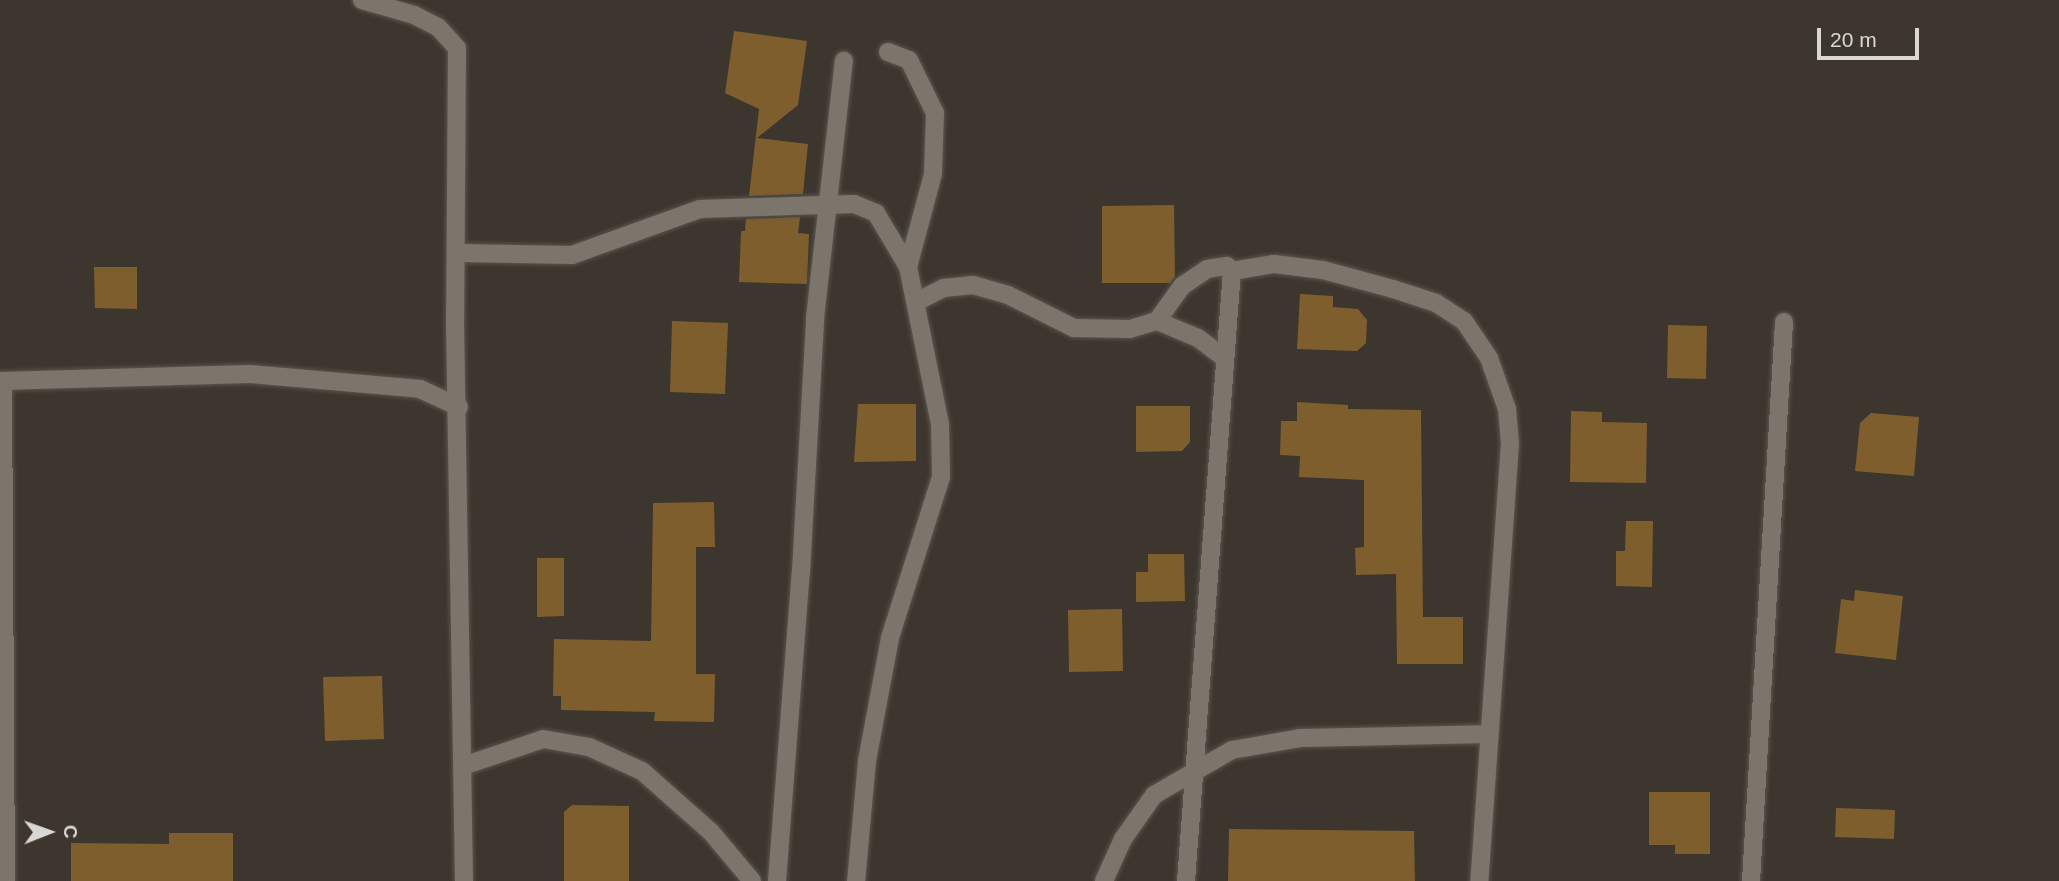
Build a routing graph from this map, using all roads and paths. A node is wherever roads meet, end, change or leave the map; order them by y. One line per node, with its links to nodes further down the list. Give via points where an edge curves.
1 (362, 0): 5 (street, via 438,27 457,48)
2 (888, 52): 6 (street, via 909,60 935,113 933,174)
3 (844, 61): 4 (street)
4 (828, 205): 5 (street, via 700,209 572,255); 6 (street, via 854,204 876,213); 20 (street, via 815,318 801,572)
5 (458, 253): 13 (street, via 454,321)
6 (908, 267): 8 (street)
7 (1232, 271): 9 (street, via 1227,266 1207,269 1182,286); 11 (street); 14 (street, via 1274,264 1323,270 1425,300 1464,321 1489,358 1507,409 1510,443)
8 (916, 302): 9 (street, via 944,288 973,285 1008,295 1074,328 1130,329); 21 (street, via 940,424 941,477 890,638 867,761)
9 (1157, 321): 11 (street, via 1198,338)
10 (1784, 323): 25 (street)
11 (1225, 358): 16 (street)
12 (2, 381): 13 (street, via 250,374 420,389); 17 (street)
13 (459, 407): 15 (street)
14 (1488, 734): 16 (street, via 1300,738 1232,750); 24 (street)
15 (463, 766): 18 (street); 19 (street, via 542,739 589,747 642,771 710,832)
16 (1193, 769): 22 (street, via 1154,795 1123,839); 23 (street)
17 (6, 881)
18 (464, 881)
19 (752, 881)
20 (776, 881)
21 (856, 881)
22 (1104, 881)
23 (1186, 881)
24 (1479, 881)
25 (1751, 881)

